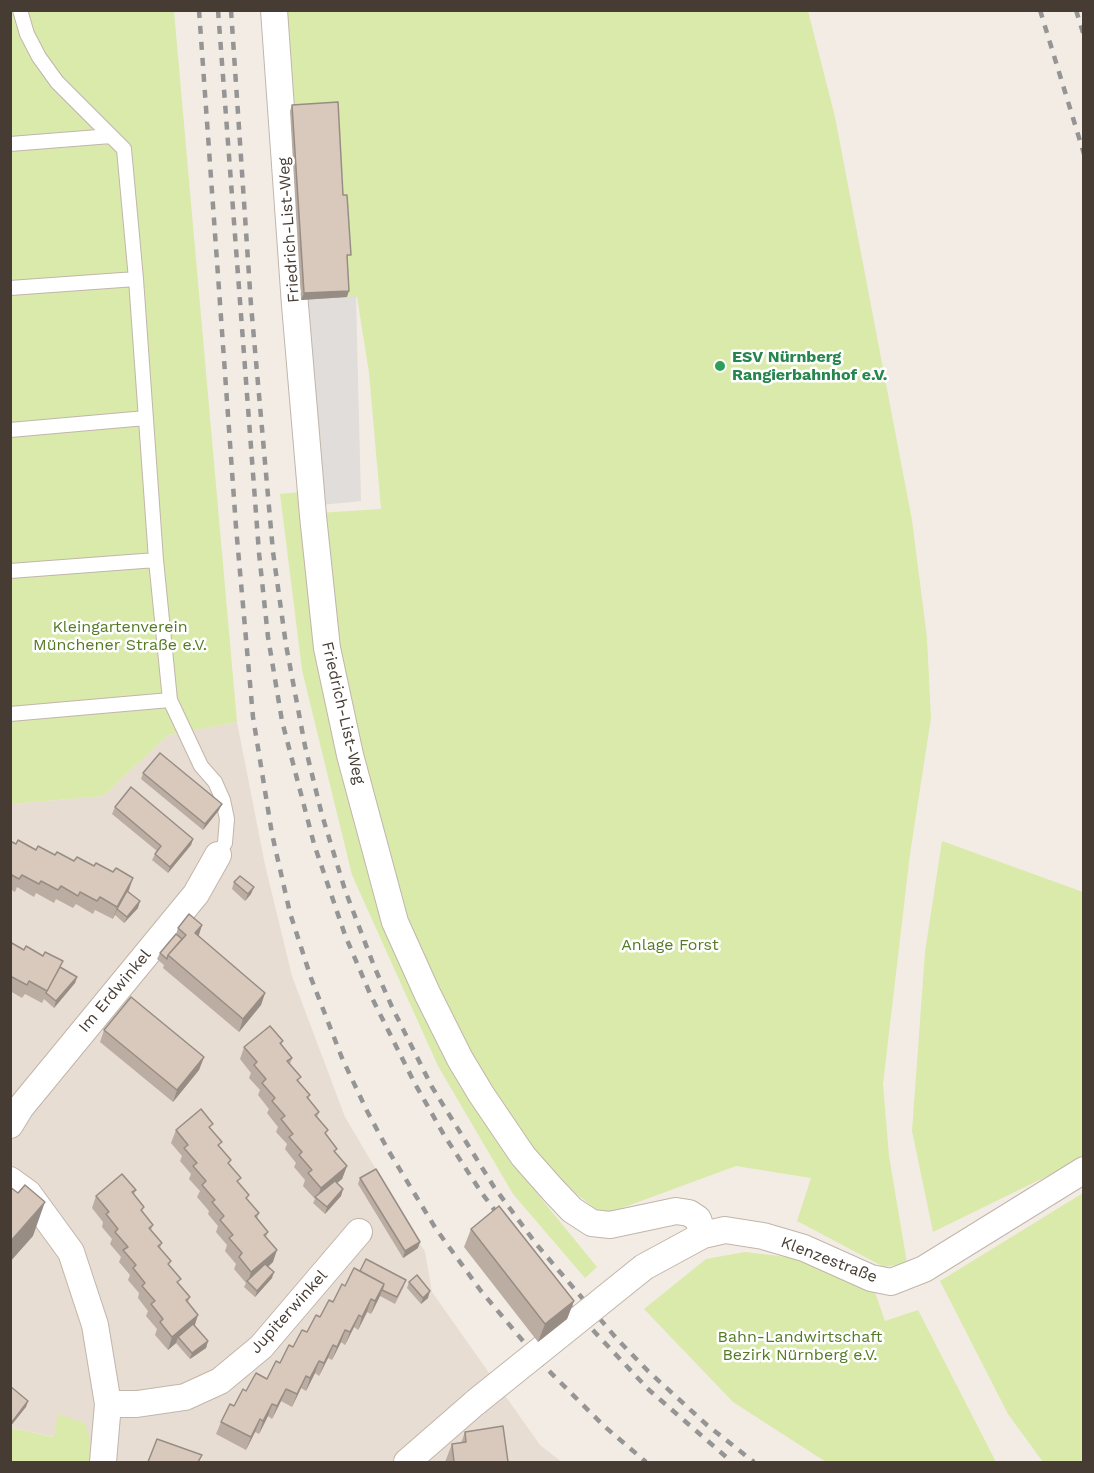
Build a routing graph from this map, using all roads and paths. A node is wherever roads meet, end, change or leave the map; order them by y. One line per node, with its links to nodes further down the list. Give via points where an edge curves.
1 (20, 10): 3 (lane, via 27,34 51,74)
2 (274, 10): 18 (street, Friedrich-List-Weg, via 295,305 327,648 395,922 476,1086 523,1156 572,1210 592,1223 610,1225 676,1211 689,1213 698,1219)
3 (111, 136): 4 (lane); 5 (lane, via 124,149)
4 (10, 144)
5 (136, 279): 6 (lane); 7 (lane)
6 (10, 288)
7 (146, 418): 8 (lane); 9 (lane)
8 (10, 430)
9 (156, 560): 10 (lane); 11 (lane)
10 (10, 571)
11 (170, 700): 12 (lane); 13 (lane, via 201,766 215,782 223,800 227,819 225,843)
12 (10, 714)
13 (218, 855): 14 (street, Im Erdwinkel, via 196,894)
14 (10, 1125)
15 (1083, 1170): 18 (street, Klenzestraße, via 924,1269 891,1282 763,1236 725,1230)
16 (10, 1180): 19 (street, via 28,1193 71,1252 95,1325)
17 (359, 1232): 19 (street, Jupiterwinkel, via 261,1347 220,1381 185,1397)
18 (703, 1235): 21 (street, Klenzestraße, bridge, via 644,1267)
19 (108, 1404): 20 (street)
20 (103, 1462)
21 (407, 1462)

